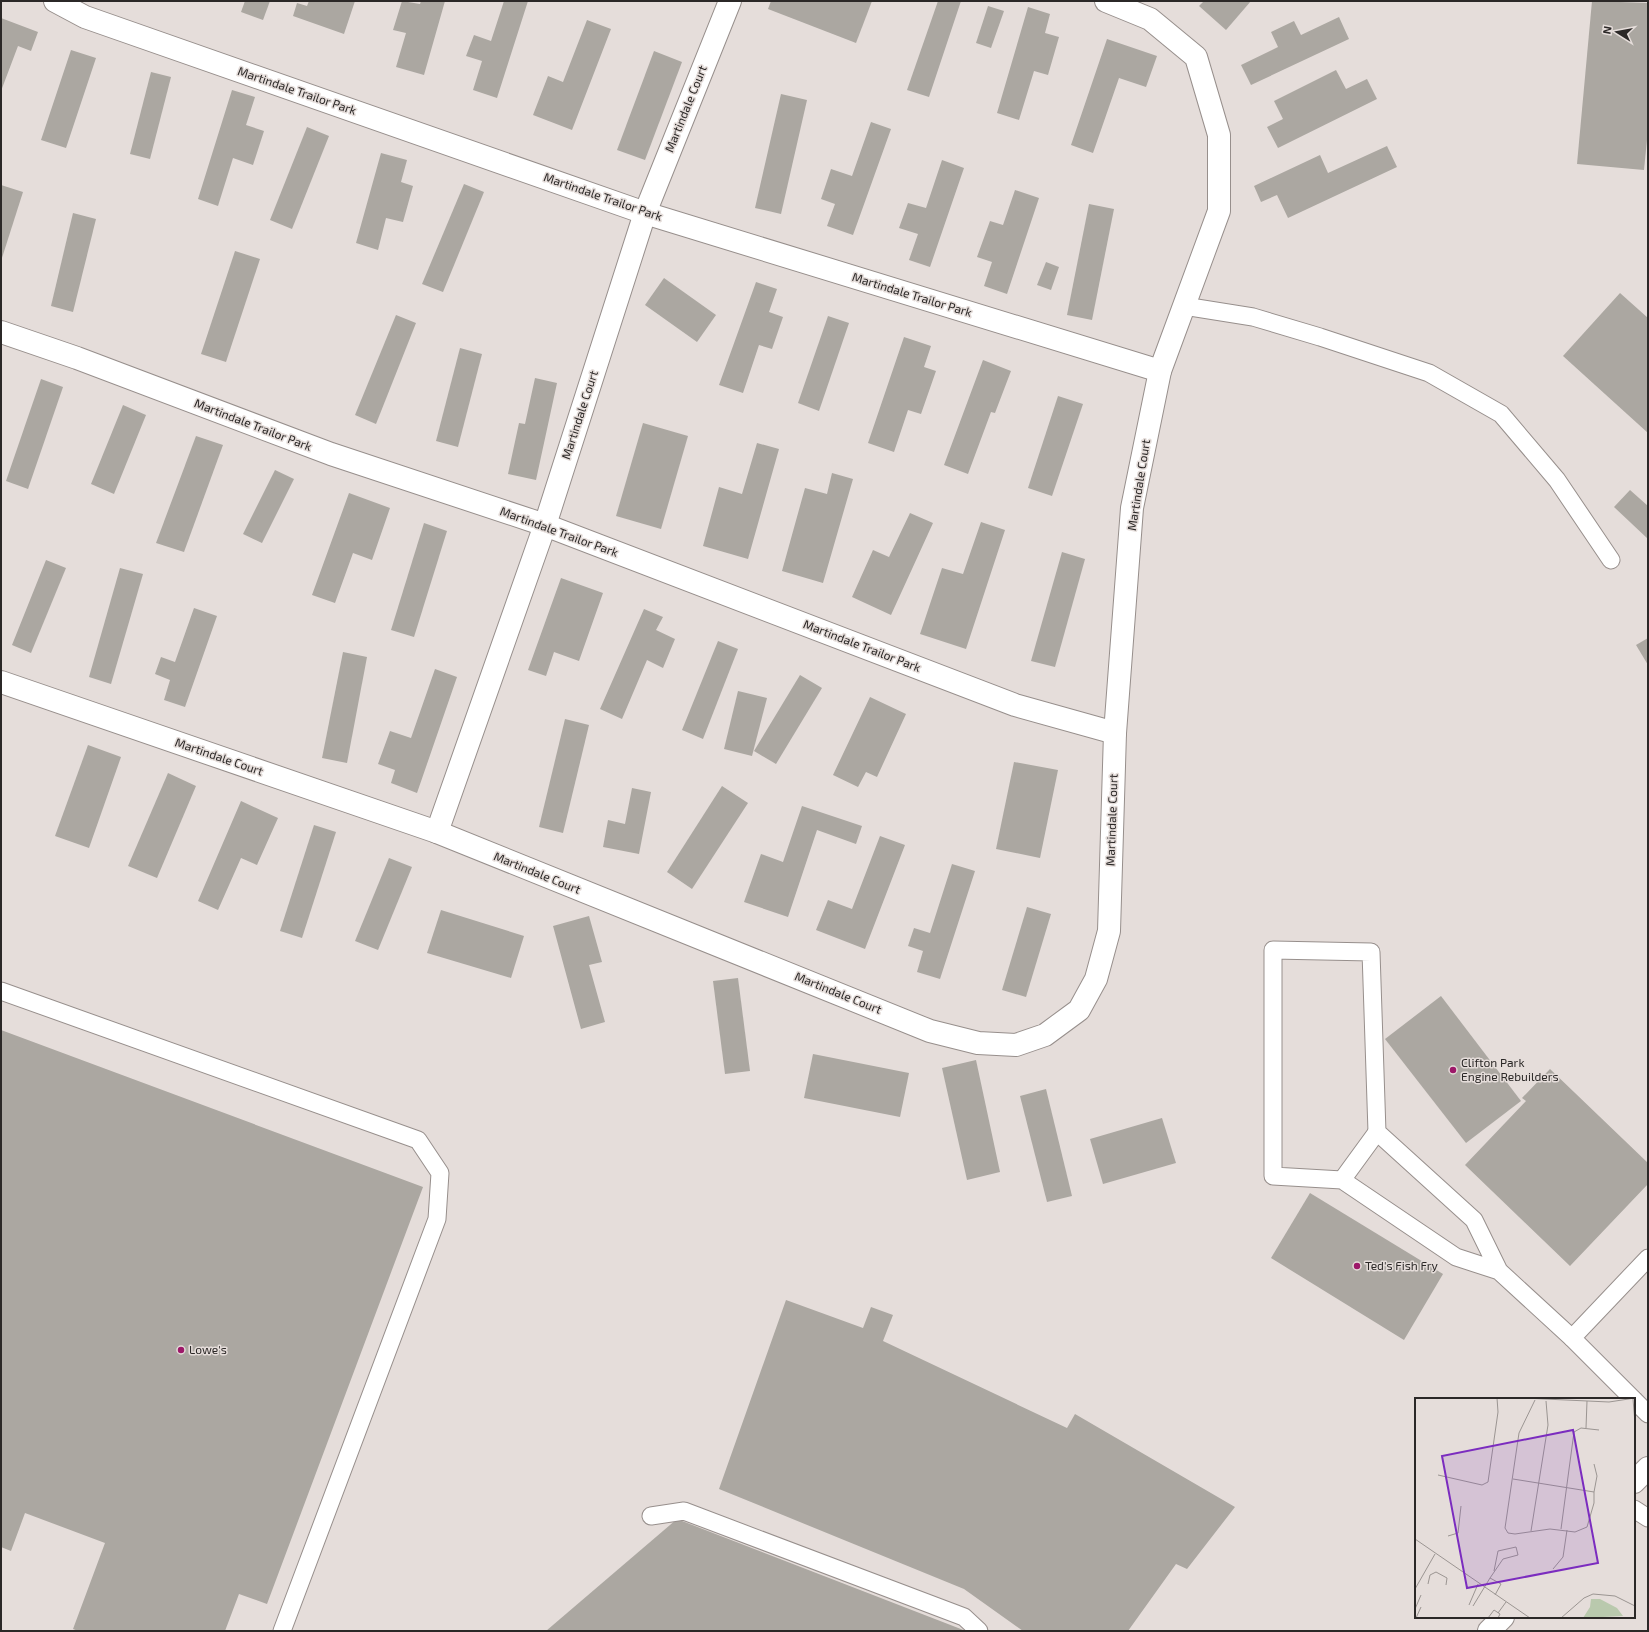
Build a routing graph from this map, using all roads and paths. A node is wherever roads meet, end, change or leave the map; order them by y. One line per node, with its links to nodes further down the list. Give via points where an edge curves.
1 (55, 1): 4 (street, Martindale Trailor Park, via 84,17)
2 (730, 1): 4 (street, Martindale Court)
3 (1106, 1): 5 (street, Martindale Court, via 1150,19 1196,57 1219,135 1219,211)
4 (645, 212): 7 (street, Martindale Trailor Park); 8 (street, Martindale Court)
5 (1184, 306): 7 (street, Martindale Court); 9 (lane, via 1253,317 1320,336 1429,373 1501,414 1557,480)
6 (1, 332): 8 (street, Martindale Trailor Park, via 331,454)
7 (1160, 371): 11 (street, Martindale Court, via 1132,508)
8 (545, 525): 11 (street, Martindale Trailor Park, via 1015,705); 12 (street, Martindale Court)
9 (1611, 560)
10 (1, 682): 12 (street, Martindale Court)
11 (1115, 733): 12 (street, Martindale Court, via 1109,931 1096,979 1079,1010 1045,1035 1016,1045 978,1043 930,1031)
12 (437, 832)
13 (1, 991): 28 (lane, via 418,1140 440,1173 437,1219)
14 (1377, 1132): 15 (lane); 15 (lane, via 1371,952 1273,950 1273,1176); 17 (lane, via 1474,1220)
15 (1342, 1180): 17 (lane, via 1456,1257)
16 (1648, 1258): 18 (lane)
17 (1498, 1271): 18 (lane)
18 (1572, 1338): 19 (lane)
19 (1631, 1398)
20 (1635, 1402): 21 (lane)
21 (1648, 1414)
22 (1648, 1468): 23 (street)
23 (1635, 1481)
24 (1635, 1510): 26 (lane)
25 (651, 1516): 29 (lane, via 684,1511 964,1617)
26 (1648, 1518)
27 (1502, 1618): 30 (street)
28 (282, 1631)
29 (979, 1631)
30 (1489, 1631)

